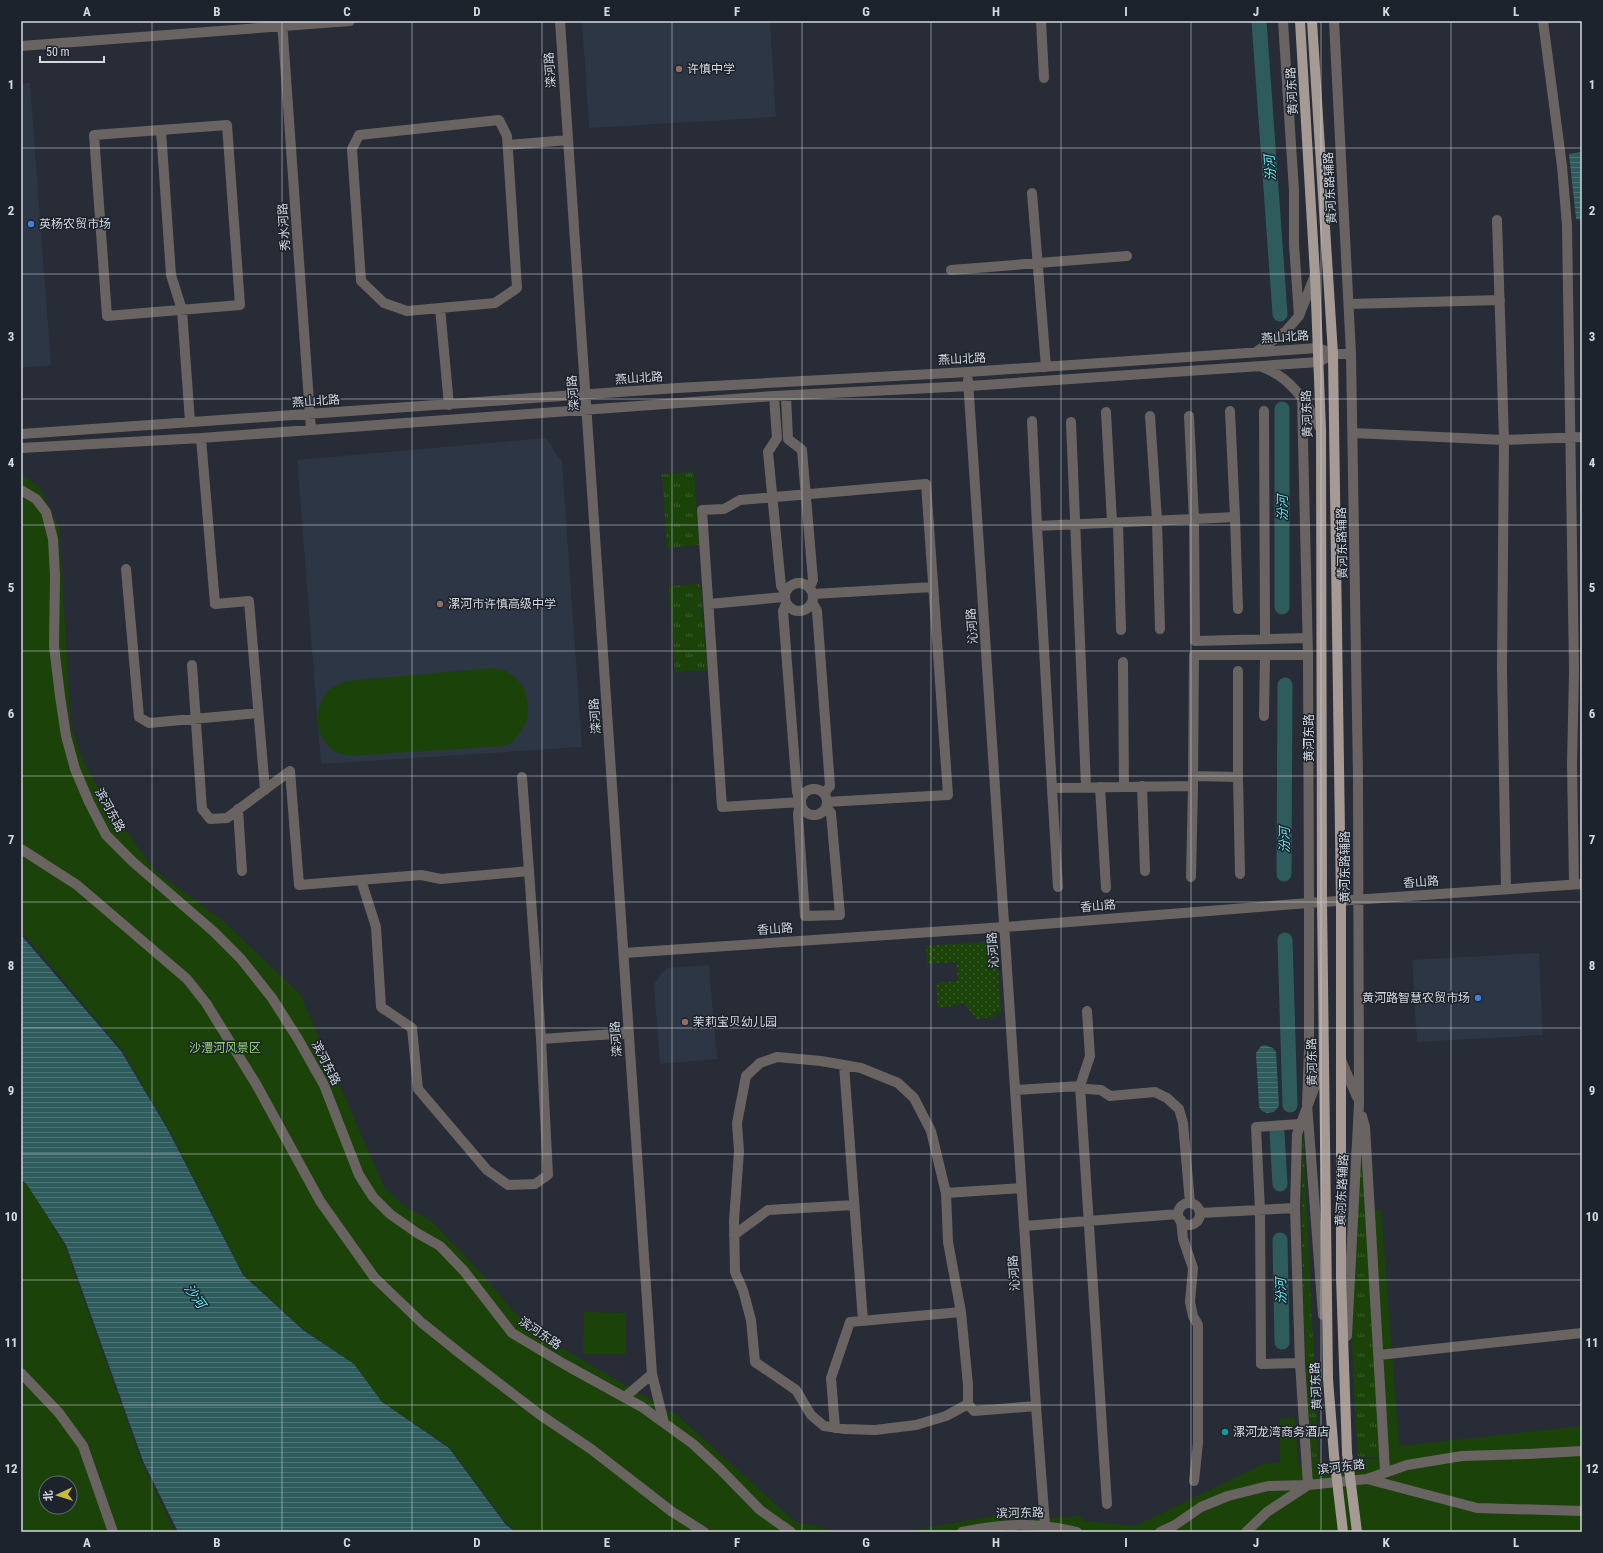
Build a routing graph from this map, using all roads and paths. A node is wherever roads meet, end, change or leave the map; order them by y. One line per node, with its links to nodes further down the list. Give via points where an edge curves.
1 (350, 21): 9 (street)
2 (560, 21): 13 (street, 滦河路)
3 (1041, 21): 11 (street)
4 (1283, 21): 25 (street)
5 (1300, 21): 20 (main road, 黄河东路)
6 (1312, 21): 28 (main road, 黄河东路)
7 (1334, 21): 22 (street, 黄河东路辅路)
8 (1543, 21): 56 (street, via 1567,225)
9 (282, 23): 10 (street); 44 (street, 秀水河路)
10 (21, 46)
11 (1044, 78)
12 (161, 130): 24 (street, via 171,275); 24 (street, via 227,125 240,305); 24 (street, via 94,135 107,316)
13 (568, 140): 14 (street); 35 (street, 滦河路)
14 (508, 144): 23 (street, via 517,288 495,304); 23 (street, via 499,120 360,134 352,149 361,281 384,303 406,311)
15 (1032, 193): 18 (street)
16 (1497, 220): 21 (street)
17 (1127, 256): 18 (street)
18 (1038, 263): 19 (street); 32 (street)
19 (951, 270)
20 (1315, 275): 25 (street); 26 (main road, 黄河东路)
21 (1500, 300): 22 (street); 57 (street)
22 (1349, 304): 29 (street, 黄河东路辅路)
23 (440, 308): 39 (street)
24 (182, 310): 47 (street)
25 (1299, 316): 27 (street, via 1286,331)
26 (1318, 348): 27 (street, 燕山北路); 28 (street, 燕山北路); 30 (main road, 黄河东路)
27 (1256, 352): 32 (street, 燕山北路)
28 (1333, 354): 29 (street); 30 (street); 110 (main road, 黄河东路)
29 (1351, 354): 52 (street, 黄河东路辅路)
30 (1318, 362): 31 (street); 51 (main road, 黄河东路)
31 (1257, 365): 34 (street); 38 (street, via 1273,371 1290,383)
32 (1046, 367): 33 (street, 燕山北路)
33 (968, 372): 34 (street, 沁河路); 35 (street, 燕山北路)
34 (969, 386): 37 (street); 113 (street, 沁河路)
35 (586, 394): 39 (street, 燕山北路); 40 (street, 滦河路)
36 (774, 396): 37 (street); 40 (street); 61 (street, via 777,438 768,452)
37 (786, 396): 60 (street, via 788,439 802,450)
38 (1302, 398): 51 (street); 76 (street, 黄河东路辅路)
39 (449, 405): 44 (street, 燕山北路)
40 (587, 410): 50 (street); 114 (street, 滦河路)
41 (1230, 411): 62 (street)
42 (1264, 411): 77 (street)
43 (1106, 412): 65 (street)
44 (310, 414): 47 (street, 燕山北路); 50 (street, 秀水河路)
45 (1150, 416): 64 (street)
46 (1189, 416): 63 (street)
47 (190, 422): 53 (street, 燕山北路)
48 (1032, 422): 67 (street)
49 (1071, 422): 66 (street)
50 (312, 430): 55 (street)
51 (1321, 430): 111 (main road, 黄河东路)
52 (1353, 433): 57 (street); 109 (street, 黄河东路辅路, via 1358,776)
53 (21, 434)
54 (1582, 437): 56 (street)
55 (201, 438): 58 (street); 83 (street, via 215,604 249,601)
56 (1571, 438): 57 (street); 105 (street, via 1574,671 1572,765)
57 (1504, 440): 108 (street, via 1502,668)
58 (21, 448)
59 (21, 490): 146 (street, 滨河东路, via 36,499 46,512 53,538 56,576 54,646 66,736 75,769 106,835 133,862 213,931 241,959 272,998 324,1085 359,1176 373,1197 390,1214 440,1246 464,1271 512,1333)
60 (806, 495): 61 (street); 69 (street, via 926,484); 70 (street)
61 (772, 497): 71 (street, via 781,586); 72 (street, via 740,500 724,509 702,510)
62 (1235, 517): 63 (street); 73 (street)
63 (1194, 519): 64 (street); 77 (street, via 1195,641)
64 (1157, 520): 65 (street); 74 (street)
65 (1115, 522): 66 (street); 75 (street)
66 (1075, 525): 67 (street); 90 (street)
67 (1037, 526): 93 (street)
68 (126, 569): 85 (street, via 139,716 149,723)
69 (933, 587): 70 (street); 95 (street, via 948,795)
70 (812, 595): 71 (street, via 806,584 796,583 788,588); 71 (street, via 810,606 801,611 792,610); 95 (street, via 817,611 830,786)
71 (785, 598): 72 (street); 96 (street, via 783,611 797,792)
72 (709, 604): 96 (street, via 722,807)
73 (1238, 609)
74 (1160, 629)
75 (1121, 630)
76 (1307, 638): 77 (street); 78 (street, 黄河东路辅路)
77 (1265, 639)
78 (1308, 655): 79 (street); 112 (street, 黄河东路辅路)
79 (1265, 656): 84 (street); 88 (street, via 1194,655)
80 (1123, 662): 92 (street)
81 (192, 665): 85 (street)
82 (1238, 671): 87 (street)
83 (258, 713): 85 (street); 94 (street)
84 (1264, 716)
85 (196, 718): 97 (street, via 202,809 210,819 226,818)
86 (522, 777): 100 (street)
87 (1238, 777): 88 (street); 102 (street)
88 (1193, 781): 89 (street); 103 (street)
89 (1142, 786): 92 (street); 101 (street)
90 (1086, 787): 91 (street); 93 (street)
91 (1100, 787): 92 (street); 107 (street)
92 (1124, 787)
93 (1052, 788): 106 (street)
94 (265, 790): 97 (street); 104 (street, via 290,771 299,885)
95 (826, 801): 96 (street, via 814,788 802,795); 96 (street, via 818,814 812,815 803,810); 96 (street, via 831,813 840,915 805,916 798,814)
96 (800, 802)
97 (238, 810): 99 (street)
98 (21, 849): 160 (street, via 77,885 187,979 206,1003 256,1084 320,1201 374,1277 422,1324 467,1359 671,1511)
99 (242, 871)
100 (529, 872): 104 (street, via 441,879 421,875); 117 (street)
101 (1145, 872)
102 (1240, 874)
103 (1191, 877)
104 (361, 880): 117 (street, via 376,927 381,1007 412,1028 418,1089 488,1170 508,1185 535,1184 548,1175)
105 (1578, 884): 108 (street, 香山路)
106 (1058, 888)
107 (1106, 888)
108 (1506, 889): 109 (street, 香山路)
109 (1357, 900): 110 (street, 香山路); 123 (street, 黄河东路辅路)
110 (1341, 901): 111 (street, 香山路); 118 (main road, 黄河东路)
111 (1322, 902): 112 (street, 香山路); 119 (main road, 黄河东路)
112 (1309, 903): 113 (street, 香山路); 124 (street, 黄河东路辅路)
113 (1005, 927): 114 (street, 香山路); 122 (street, 沁河路)
114 (624, 953): 116 (street, 滦河路)
115 (1087, 1011): 121 (street, via 1090,1056)
116 (629, 1033): 117 (street); 143 (street, 滦河路)
117 (540, 1039)
118 (1341, 1059): 123 (street); 145 (main road, 黄河东路, via 1341,1277)
119 (1325, 1060): 124 (street); 144 (main road, 黄河东路)
120 (844, 1065): 127 (street, via 861,1068 898,1083 914,1098 931,1131); 129 (street); 136 (street, via 777,1057 760,1063 746,1076 737,1123 739,1151)
121 (1080, 1086): 122 (street); 128 (street, via 1101,1090 1110,1096 1155,1092 1168,1098 1179,1109 1183,1123); 134 (street)
122 (1015, 1090): 126 (street, 沁河路)
123 (1359, 1102): 140 (street, via 1365,1127); 145 (street, 黄河东路辅路)
124 (1307, 1104): 125 (street); 144 (street, 黄河东路辅路)
125 (1300, 1124): 130 (street, via 1297,1134); 131 (street, via 1256,1127)
126 (1022, 1188): 127 (street); 135 (street, 沁河路)
127 (946, 1193): 137 (street, via 948,1242)
128 (1190, 1203): 132 (street, via 1197,1206); 133 (street, via 1180,1207)
129 (854, 1205): 136 (street, via 768,1210); 138 (street)
130 (1294, 1208): 131 (street); 141 (street)
131 (1260, 1210): 132 (street); 141 (street, via 1261,1364)
132 (1200, 1213): 133 (street, via 1193,1224 1186,1224)
133 (1179, 1217): 134 (street); 154 (street, via 1193,1268 1190,1302 1198,1325 1198,1443)
134 (1088, 1221): 135 (street); 156 (street)
135 (1024, 1226): 148 (street, 沁河路)
136 (734, 1235): 150 (street, via 735,1272 751,1320 756,1362 796,1390 811,1415 824,1426)
137 (961, 1312): 138 (street); 147 (street)
138 (863, 1320): 150 (street, via 850,1322 831,1378)
139 (1582, 1333): 140 (street)
140 (1379, 1355): 152 (street)
141 (1300, 1363): 155 (street)
142 (21, 1373): 159 (street, via 59,1413 83,1446)
143 (652, 1374): 146 (street); 149 (street, 滦河路)
144 (1328, 1379): 166 (main road, 黄河东路, bridge)
145 (1345, 1380): 167 (main road, 黄河东路, bridge, via 1347,1453)
146 (624, 1397): 149 (street, 滨河东路)
147 (968, 1404): 148 (street, via 974,1411); 150 (street, via 946,1416 916,1424 875,1430)
148 (1036, 1406): 158 (street, 沁河路)
149 (664, 1422): 161 (street, 滨河东路, via 693,1444 760,1510)
150 (835, 1428)
151 (1582, 1451): 152 (street, 滨河东路, via 1462,1456 1407,1464)
152 (1385, 1471): 153 (street, 滨河东路)
153 (1367, 1479): 155 (street, 滨河东路); 157 (street, via 1477,1508)
154 (1194, 1481)
155 (1308, 1485): 164 (street, 滨河东路, via 1268,1486 1228,1496 1201,1507); 165 (street, via 1267,1512)
156 (1107, 1504)
157 (1582, 1511)
158 (1046, 1525): 162 (street, 滨河东路, via 1010,1524); 163 (street, 滨河东路)
159 (113, 1532)
160 (704, 1532)
161 (791, 1532)
162 (962, 1532)
163 (1077, 1532)
164 (1160, 1532)
165 (1246, 1532)
166 (1343, 1532)
167 (1357, 1532)

